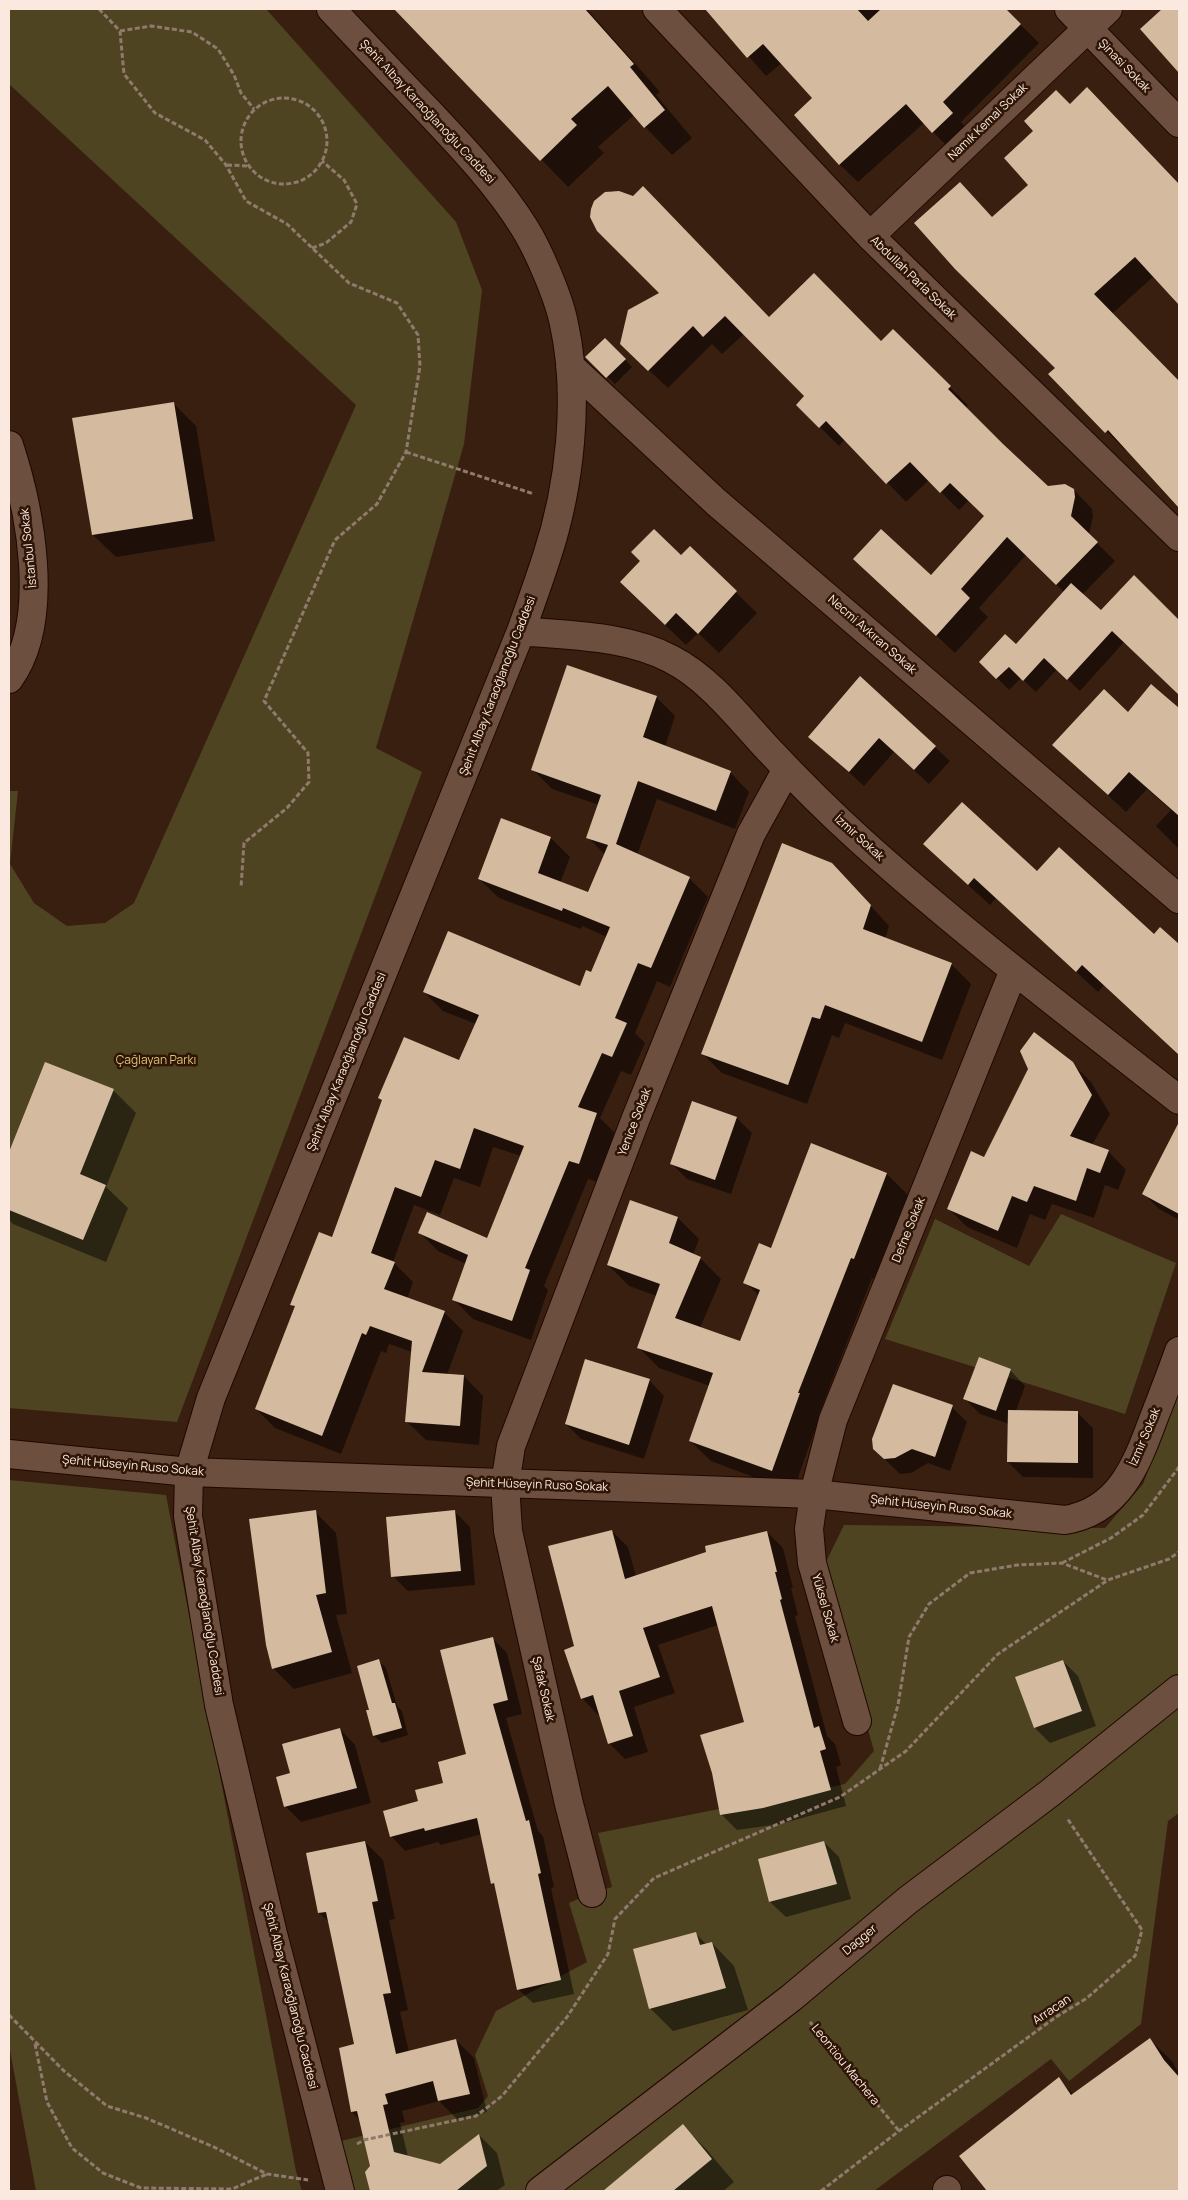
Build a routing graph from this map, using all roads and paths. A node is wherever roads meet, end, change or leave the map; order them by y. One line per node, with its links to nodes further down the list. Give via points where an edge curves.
1 (99, 9): 6 (path)
2 (331, 9): 14 (street, Şehit Albay Karaoğlanoğlu Caddesi, via 472,158 525,228 564,323)
3 (657, 9): 12 (street, Abdullah Parla Sokak)
4 (1108, 9): 5 (street, Namık Kemal Sokak)
5 (1078, 18): 8 (street, Şinasi Sokak); 12 (street, Namık Kemal Sokak)
6 (120, 31): 7 (path, via 151,26 192,32 218,49); 10 (path, via 124,74 155,113 205,140)
7 (254, 109): 9 (path, via 273,98 300,101 312,108 326,130 327,144); 11 (path, via 242,128 240,143)
8 (1179, 123)
9 (322, 161): 11 (path, via 318,169 292,184 277,184 264,179); 13 (path, via 344,180 357,204 351,222 326,243)
10 (226, 165): 11 (path); 13 (path, via 246,201 287,224)
11 (249, 166)
12 (870, 236): 18 (street, Abdullah Parla Sokak)
13 (312, 248): 16 (path, via 348,283 398,303 418,335 420,366)
14 (570, 366): 17 (street, Şehit Albay Karaoğlanoğlu Caddesi, via 572,405); 23 (street, Necmi Avkıran Sokak, via 716,502)
15 (9, 444): 20 (street, İstanbul Sokak, via 29,528 34,594 28,639)
16 (406, 452): 17 (path); 22 (path, via 377,504 335,540 264,701 308,753 309,782 287,808 244,843)
17 (561, 502): 19 (street, Şehit Albay Karaoğlanoğlu Caddesi, via 548,555)
18 (1179, 537)
19 (521, 631): 21 (street, İzmir Sokak, via 624,642 671,659 717,694); 28 (street, Şehit Albay Karaoğlanoğlu Caddesi, via 211,1398)
20 (9, 680)
21 (787, 769): 24 (street, İzmir Sokak, via 862,841); 29 (street, Yenice Sokak, via 751,834 636,1118 511,1446)
22 (241, 887)
23 (1179, 898)
24 (1014, 970): 25 (street, İzmir Sokak); 30 (street, Defne Sokak, via 832,1420)
25 (1179, 1100)
26 (1179, 1351): 31 (street, İzmir Sokak, via 1139,1457 1127,1478 1096,1510)
27 (9, 1454): 28 (street, Şehit Hüseyin Ruso Sokak)
28 (189, 1472): 29 (street, Şehit Hüseyin Ruso Sokak); 43 (street, Şehit Albay Karaoğlanoğlu Caddesi, via 188,1516 219,1705 275,1943)
29 (505, 1484): 30 (street, Şehit Hüseyin Ruso Sokak); 38 (street, Şafak Sokak, via 508,1532)
30 (814, 1494): 31 (street, Şehit Hüseyin Ruso Sokak); 35 (street, Yüksel Sokak, via 809,1529 812,1562)
31 (1065, 1520)
32 (1179, 1552): 33 (path, via 1169,1559)
33 (1108, 1580): 36 (path, via 998,1654 906,1752); 36 (path, via 1062,1563 1017,1565 970,1573 929,1604 909,1637 898,1705)
34 (1179, 1689): 37 (street, Dagger)
35 (858, 1721)
36 (880, 1769): 43 (path, via 840,1797 654,1878 615,1919 608,1954 567,2017 502,2096 476,2116 364,2140)
37 (1050, 1793): 39 (street, Dagger, via 908,1900); 42 (path, Arracan, via 1142,1930 1135,1956 1087,1998)
38 (592, 1893)
39 (791, 1998): 42 (path, Leontiou Machera); 46 (street, Dagger)
40 (9, 2015): 41 (path)
41 (35, 2043): 44 (path, via 107,2106 146,2118); 44 (path, via 47,2102 72,2148 104,2174 141,2188 232,2189)
42 (899, 2131): 47 (path, Arracan)
43 (332, 2156): 45 (street, Şehit Albay Karaoğlanoğlu Caddesi)
44 (267, 2174): 45 (path)
45 (339, 2188)
46 (540, 2191)
47 (821, 2191)

